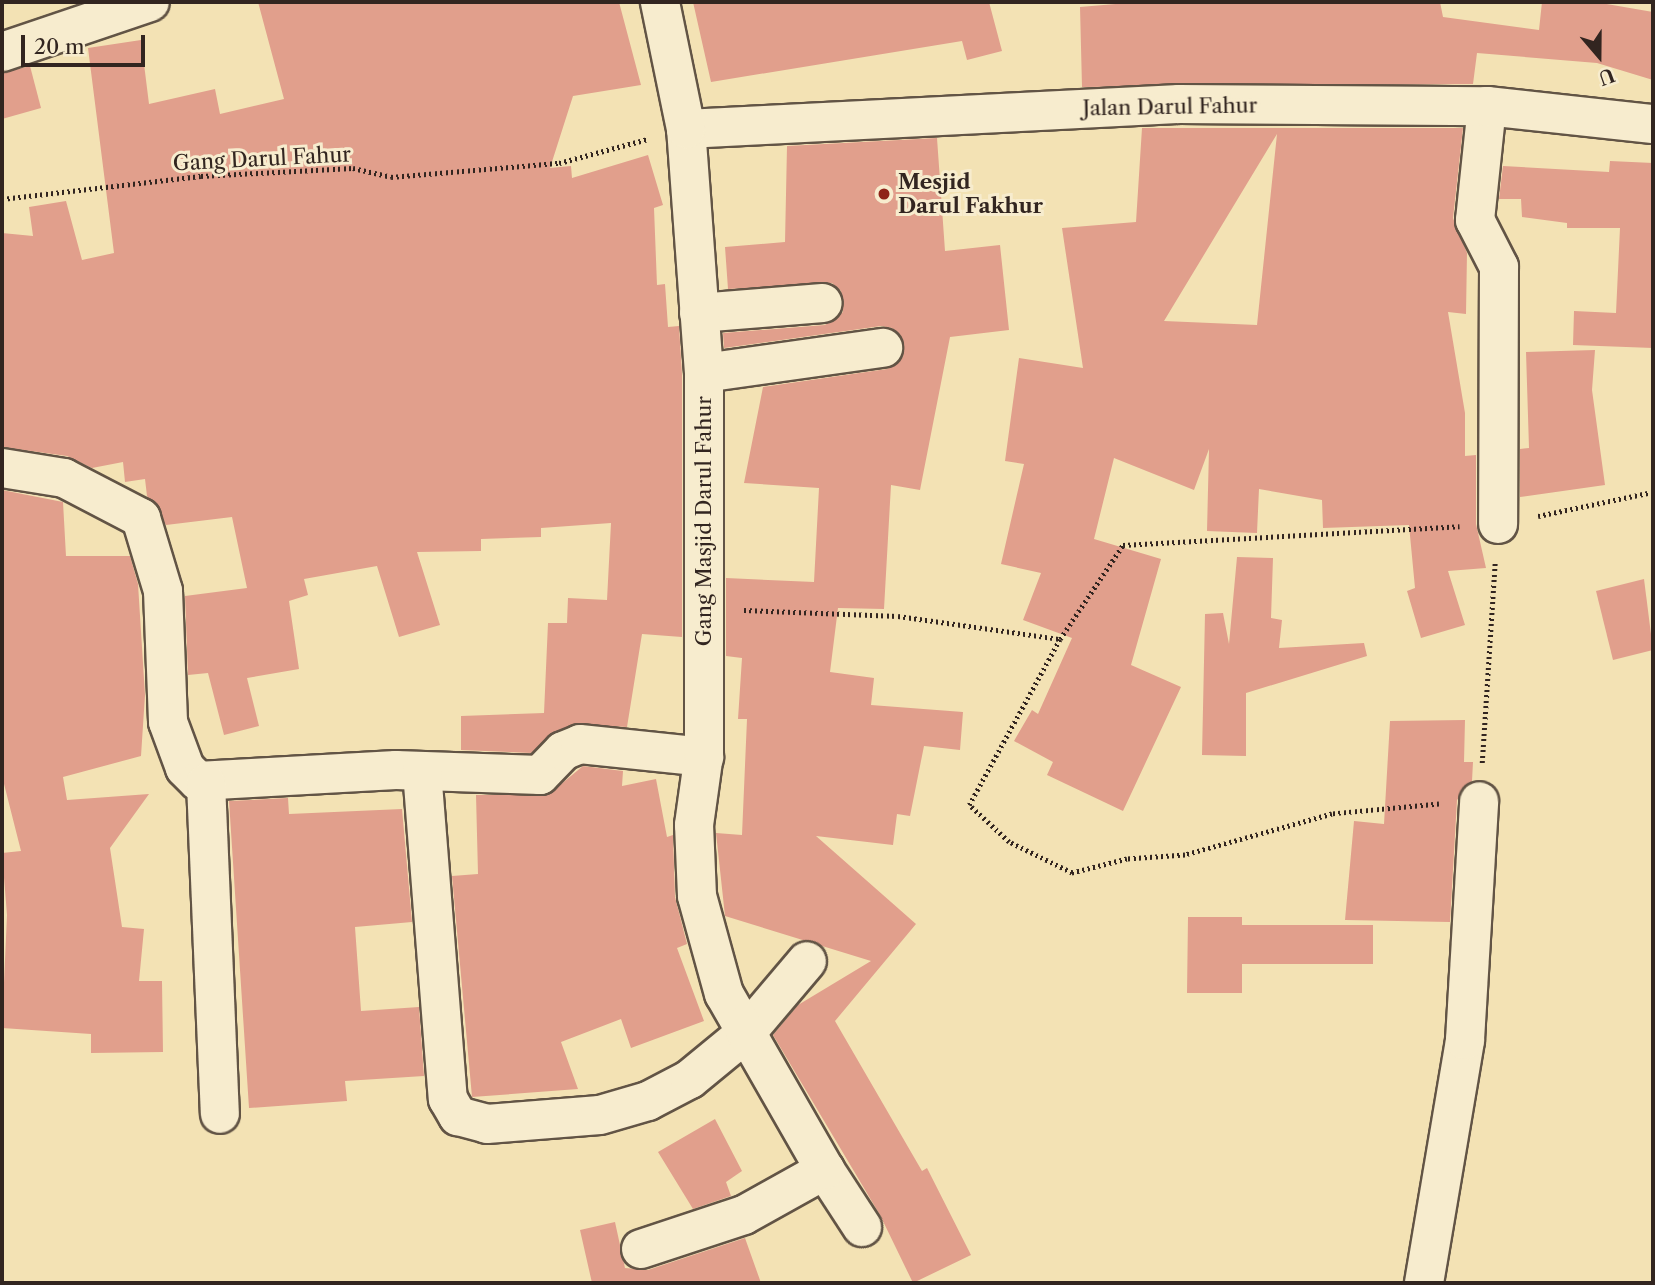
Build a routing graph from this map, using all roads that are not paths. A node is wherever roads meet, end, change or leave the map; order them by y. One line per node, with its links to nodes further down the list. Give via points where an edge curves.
1 (150, 2): 3 (street)
2 (660, 2): 6 (street, Gang Masjid Darul Fahur)
3 (2, 52)
4 (1487, 106): 5 (street, Jalan Darul Fahur); 6 (street, Jalan Darul Fahur, via 1179,104); 12 (street, via 1475,220 1499,267)
5 (1653, 124)
6 (686, 129): 8 (street, Gang Masjid Darul Fahur)
7 (823, 303): 8 (street)
8 (699, 313): 10 (street, Gang Masjid Darul Fahur)
9 (883, 348): 10 (street)
10 (704, 373): 13 (street, Gang Masjid Darul Fahur)
11 (2, 468): 15 (street, via 64,478 141,518 163,591 168,722 184,768)
12 (1498, 524)
13 (704, 757): 14 (street, via 580,744 563,751 540,775); 18 (street, Gang Masjid Darul Fahur, via 694,825 697,896 724,994)
14 (422, 771): 15 (street); 18 (street, via 448,1099 458,1116 472,1123 600,1115 691,1079)
15 (206, 783): 19 (street)
16 (1479, 802): 23 (street, via 1465,1040)
17 (807, 961): 18 (street)
18 (747, 1033): 20 (street, Gang Masjid Darul Fahur)
19 (220, 1114)
20 (825, 1170): 21 (street, Gang Masjid Darul Fahur); 22 (street, via 744,1214)
21 (862, 1227)
22 (641, 1248)
23 (1424, 1283)

